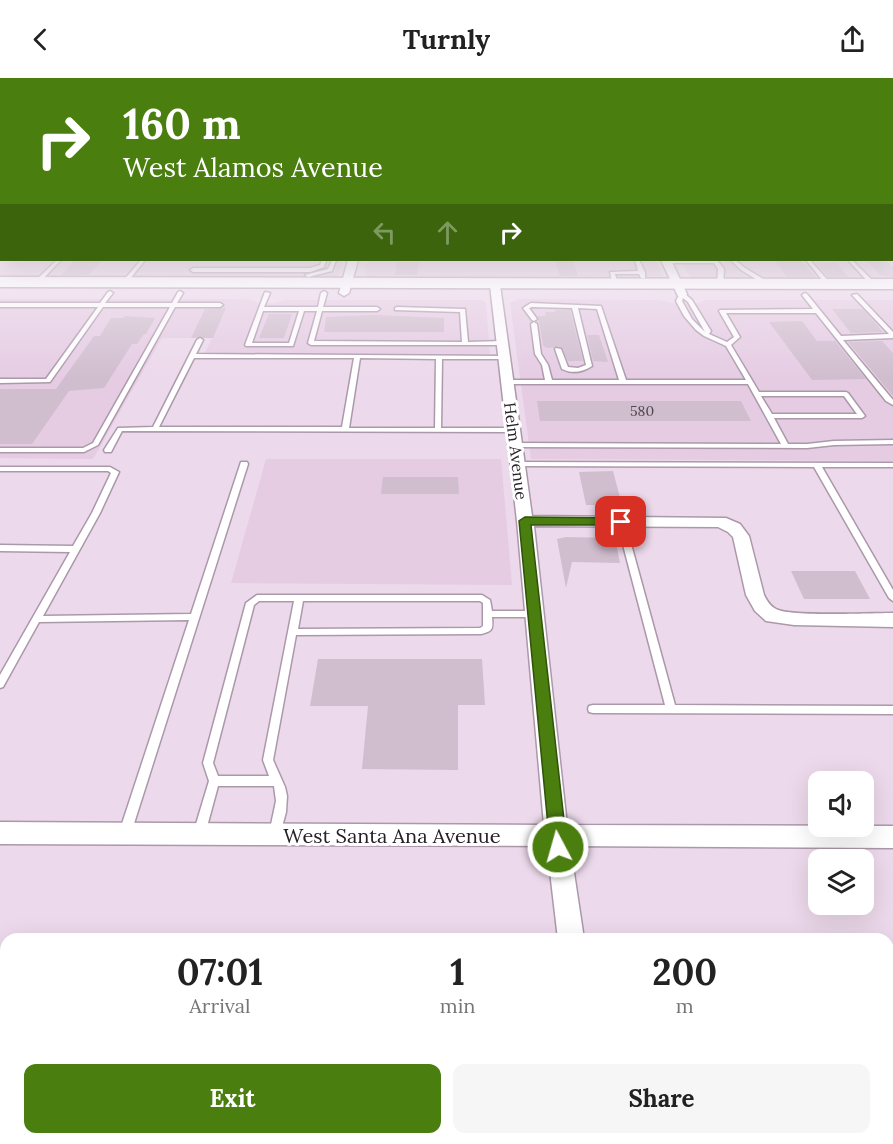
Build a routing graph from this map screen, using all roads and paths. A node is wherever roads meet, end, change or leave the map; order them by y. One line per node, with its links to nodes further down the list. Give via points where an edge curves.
1 (41, 278): 14 (lane)
2 (127, 278): 25 (lane)
3 (270, 278): 20 (lane)
4 (274, 278): 20 (lane)
5 (349, 278): 21 (street)
6 (675, 278): 23 (street)
7 (718, 278): 23 (main road)
8 (725, 278): 17 (main road)
9 (758, 278): 17 (lane)
10 (824, 278): 18 (lane)
11 (866, 278): 19 (lane)
12 (644, 279): 22 (main road, via 615,285); 23 (main road)
13 (0, 282): 14 (main road)
14 (36, 283): 25 (main road)
15 (186, 283): 20 (main road); 20 (lane); 25 (main road); 31 (lane); 63 (lane, via 96,444 84,450)
16 (893, 284): 19 (main road)
17 (770, 285): 18 (main road)
18 (830, 285): 19 (main road)
19 (873, 285)
20 (266, 289): 21 (main road); 29 (main road); 34 (lane); 34 (lane, via 248,345 291,345)
21 (346, 289): 22 (main road); 29 (main road)
22 (496, 289): 23 (main road); 45 (street, Helm Avenue)
23 (680, 290): 26 (main road); 43 (lane, via 684,312 699,331)
24 (0, 294): 25 (main road)
25 (112, 294): 30 (lane); 49 (lane, via 48,381)
26 (805, 295): 27 (main road); 37 (lane)
27 (855, 295): 28 (main road); 39 (lane)
28 (893, 295)
29 (322, 301): 34 (lane); 35 (lane); 42 (lane, via 311,343)
30 (0, 305)
31 (220, 305)
32 (543, 305): 33 (lane); 38 (lane); 51 (lane, via 526,309 534,321 538,354)
33 (577, 306): 44 (lane, via 588,366 565,369); 52 (lane, via 599,307)
34 (302, 309)
35 (377, 309)
36 (397, 309): 42 (lane, via 463,310)
37 (818, 311): 40 (lane); 43 (lane, via 722,311 737,337)
38 (550, 312)
39 (893, 335): 40 (lane)
40 (839, 338): 55 (lane)
41 (200, 340): 46 (lane)
42 (465, 344): 45 (lane)
43 (728, 345): 53 (lane)
44 (558, 349)
45 (503, 350): 48 (lane); 50 (street, Helm Avenue)
46 (192, 356): 47 (lane); 57 (lane)
47 (357, 357): 48 (lane); 58 (lane)
48 (439, 357): 59 (lane)
49 (0, 381)
50 (508, 382): 51 (lane); 60 (street, Helm Avenue)
51 (549, 382): 52 (lane)
52 (623, 382): 53 (lane)
53 (750, 382): 54 (lane)
54 (757, 394): 56 (lane); 56 (lane, via 846,394 862,416)
55 (893, 403)
56 (770, 416): 62 (lane)
57 (155, 429): 58 (lane); 64 (lane, via 120,429)
58 (345, 430): 59 (lane)
59 (438, 430): 60 (lane)
60 (513, 438): 62 (lane); 66 (street, Helm Avenue)
61 (893, 442): 62 (lane)
62 (786, 446)
63 (0, 450)
64 (108, 450)
65 (244, 464): 78 (lane)
66 (518, 464): 67 (lane); 70 (street, Helm Avenue)
67 (817, 465): 68 (lane); 75 (lane)
68 (893, 465)
69 (0, 469): 73 (lane, via 115,472)
70 (525, 521): 71 (street); 77 (street, Helm Avenue)
71 (621, 522): 80 (street, via 720,522 734,528 741,536 755,595 772,616); 84 (lane)
72 (0, 548): 73 (lane)
73 (76, 549): 79 (lane)
74 (299, 598): 76 (lane, via 482,598 487,602); 81 (lane); 86 (lane, via 257,598 250,603 208,763)
75 (893, 598)
76 (487, 614): 77 (lane); 81 (lane, via 488,628 481,631)
77 (534, 614): 92 (street, Helm Avenue)
78 (194, 617): 79 (lane); 89 (lane)
79 (38, 619): 82 (lane)
80 (893, 620)
81 (293, 632): 87 (lane, via 268,760)
82 (1, 685)
83 (593, 709): 84 (lane)
84 (671, 709): 85 (lane)
85 (893, 710)
86 (214, 781): 87 (lane); 90 (lane)
87 (276, 781): 91 (lane, via 282,802)
88 (0, 832): 89 (street, West Santa Ana Avenue)
89 (125, 833): 90 (street, West Santa Ana Avenue)
90 (199, 834): 91 (street, West Santa Ana Avenue)
91 (276, 834): 92 (street, West Santa Ana Avenue)
92 (557, 835): 93 (street, West Santa Ana Avenue); 94 (street, Helm Avenue)
93 (893, 837)
94 (570, 933)

